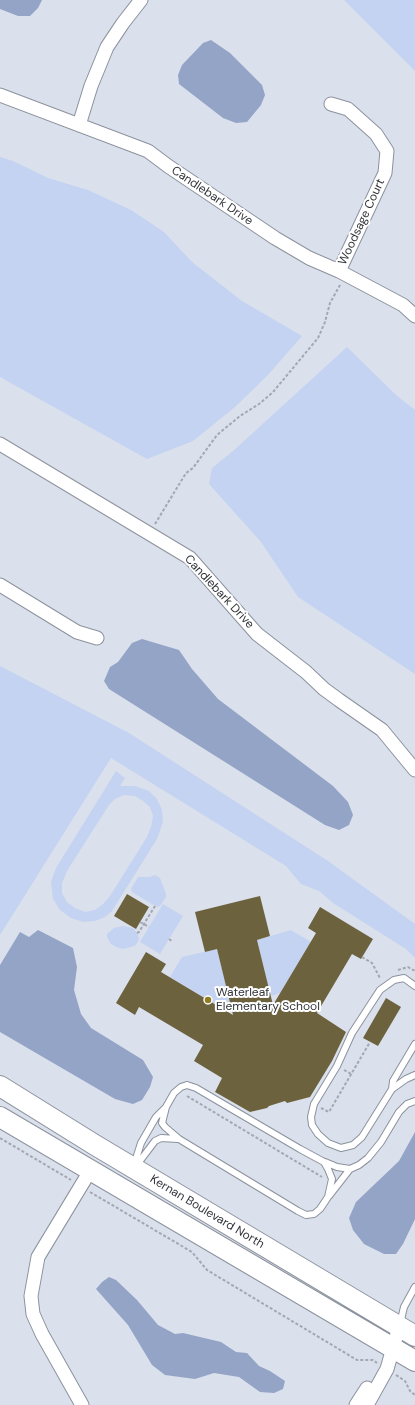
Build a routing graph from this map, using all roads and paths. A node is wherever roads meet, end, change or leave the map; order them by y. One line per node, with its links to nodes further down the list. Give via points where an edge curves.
1 (141, 0): 4 (street, via 107,48 91,86)
2 (0, 95): 4 (street, Candlebark Drive)
3 (331, 104): 5 (street, Woodsage Court, via 348,109 376,134 387,151 385,173)
4 (79, 125): 5 (street, Candlebark Drive, via 148,150 275,238 308,258)
5 (339, 271): 6 (street, Candlebark Drive, via 403,305); 8 (path, via 342,281 330,303 318,338 273,392 217,435 193,468 186,473)
6 (415, 316)
7 (2, 451): 8 (street, Candlebark Drive)
8 (149, 533): 11 (street, Candlebark Drive, via 190,558 257,634 329,693 382,730)
9 (0, 585): 10 (street, via 77,632)
10 (97, 638)
11 (415, 770)
12 (155, 906): 14 (path)
13 (140, 922): 14 (path)
14 (144, 924): 15 (path); 16 (path)
15 (149, 928)
16 (137, 933)
17 (169, 939): 18 (path)
18 (173, 942)
19 (362, 957): 20 (path, via 372,963)
20 (380, 978)
21 (415, 986): 29 (lane, via 404,978 394,980 380,990 352,1033 337,1066)
22 (370, 1042): 29 (path, via 329,1112)
23 (415, 1044): 26 (lane, via 393,1081)
24 (415, 1075): 26 (lane, via 406,1078)
25 (0, 1086): 35 (main road, Kernan Boulevard North)
26 (392, 1089): 29 (lane, via 362,1137 353,1144 341,1148 328,1143 312,1125)
27 (187, 1096): 37 (path)
28 (415, 1101): 36 (lane, via 407,1104 399,1112 368,1158)
29 (314, 1104)
30 (166, 1107): 33 (lane, via 162,1123); 34 (lane, via 181,1087 187,1085 196,1088); 35 (lane, via 156,1117 141,1143)
31 (0, 1117): 38 (main road, Kernan Boulevard North)
32 (0, 1138): 38 (path)
33 (178, 1139): 35 (lane, via 161,1138 155,1141); 39 (lane, via 306,1215 314,1214)
34 (324, 1162): 36 (lane); 39 (lane, via 332,1179)
35 (134, 1168): 41 (main road, Kernan Boulevard North)
36 (350, 1169): 39 (lane)
37 (322, 1177)
38 (86, 1179): 42 (main road, Kernan Boulevard North); 44 (path, via 192,1252 207,1270 357,1360 373,1360); 46 (street, via 38,1257 30,1296 33,1314 42,1334)
39 (328, 1197)
40 (415, 1287): 41 (lane, via 404,1307)
41 (407, 1331): 42 (street)
42 (394, 1348): 43 (main road, Kernan Boulevard North); 44 (street)
43 (415, 1361)
44 (384, 1367): 45 (path, via 405,1381 410,1392); 47 (street); 48 (street)
45 (415, 1395)
46 (82, 1405)
47 (356, 1405)
48 (367, 1405)

